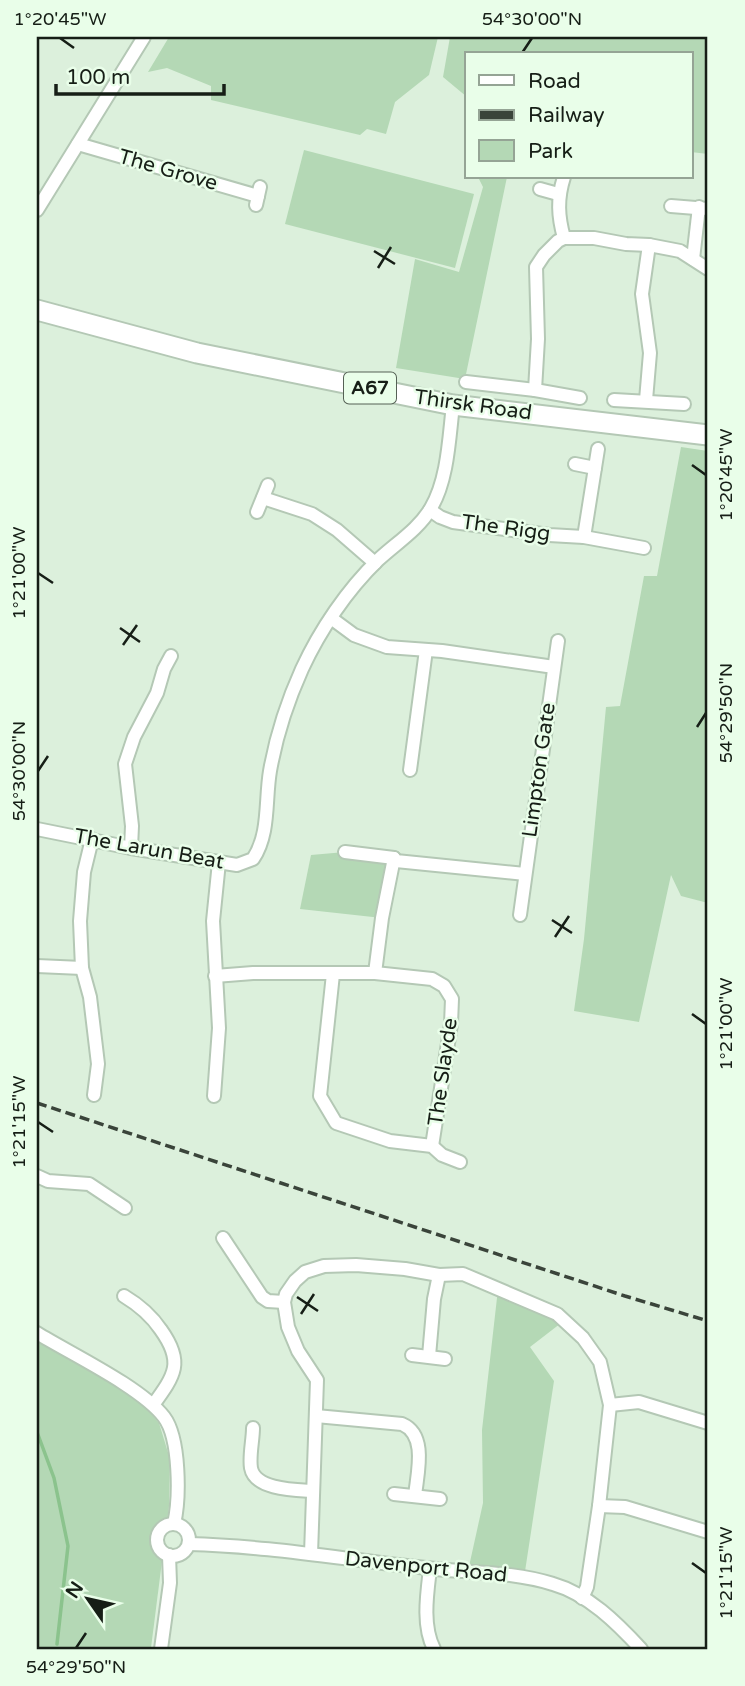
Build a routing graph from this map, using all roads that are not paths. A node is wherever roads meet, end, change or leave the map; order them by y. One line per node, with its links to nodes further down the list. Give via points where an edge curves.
1 (144, 37): 2 (street)
2 (78, 144): 6 (street, The Grove); 9 (street)
3 (564, 178): 5 (street)
4 (540, 189): 5 (street)
5 (558, 194): 10 (street)
6 (258, 196)
7 (671, 206): 8 (street)
8 (704, 208): 12 (street)
9 (37, 210)
10 (564, 238): 11 (street); 16 (street, via 536,267)
11 (649, 245): 12 (street, via 680,251); 19 (street, via 642,294 650,353)
12 (693, 259): 13 (street)
13 (708, 269)
14 (37, 310): 21 (main road, Thirsk Road / A67, via 210,356)
15 (466, 382): 16 (street)
16 (535, 390): 17 (street)
17 (580, 398)
18 (614, 400): 19 (street)
19 (646, 401): 20 (street)
20 (684, 404)
21 (453, 405): 22 (main road, Thirsk Road / A67); 28 (street, The Larun Beat, via 440,491)
22 (708, 435)
23 (598, 449): 25 (street)
24 (575, 464): 25 (street)
25 (595, 468): 30 (street)
26 (268, 485): 27 (street)
27 (263, 498): 29 (street); 32 (street, via 312,514)
28 (430, 510): 30 (street, The Rigg, via 453,522); 32 (street, The Larun Beat)
29 (257, 512)
30 (584, 537): 31 (street, The Rigg)
31 (644, 548)
32 (375, 563): 33 (street, The Larun Beat)
33 (331, 618): 35 (street, via 354,635 387,647); 46 (street, The Larun Beat, via 302,669 284,718 270,770 258,851 253,859 237,865)
34 (558, 641): 37 (street, Limpton Gate)
35 (426, 650): 37 (street); 38 (street)
36 (171, 656): 40 (street, via 169,672 134,737 125,764)
37 (554, 667): 47 (street, Limpton Gate)
38 (410, 770)
39 (141, 786): 40 (street)
40 (128, 790): 43 (street)
41 (37, 829): 42 (street, The Larun Beat)
42 (92, 839): 43 (street, The Larun Beat); 50 (street, via 80,921)
43 (131, 848): 46 (street, The Larun Beat)
44 (345, 852): 45 (street)
45 (394, 858): 47 (street); 51 (street)
46 (219, 862): 53 (street, via 213,921)
47 (525, 874): 48 (street, Limpton Gate)
48 (520, 915)
49 (37, 967): 50 (street)
50 (82, 968): 54 (street, via 97,1054 90,1078)
51 (375, 973): 52 (street, The Slayde); 56 (street, The Slayde, via 432,979 452,999)
52 (333, 974): 53 (street, The Slayde); 56 (street, The Slayde, via 320,1097 327,1111 336,1123 390,1141)
53 (215, 976): 55 (street, via 219,1028)
54 (94, 1094)
55 (215, 1096)
56 (432, 1146): 57 (street, The Slayde)
57 (460, 1162)
58 (37, 1177): 59 (street, via 89,1184)
59 (125, 1208)
60 (242, 1240): 63 (street, via 226,1242 262,1297)
61 (439, 1275): 63 (street, via 324,1266 295,1281); 68 (street); 71 (street, via 463,1274 565,1320 600,1362)
62 (124, 1296): 64 (street)
63 (284, 1303): 72 (street, via 298,1351 317,1380)
64 (158, 1326): 66 (street); 70 (street, via 173,1349 175,1362 168,1385)
65 (37, 1333): 70 (street)
66 (154, 1340)
67 (412, 1355): 68 (street)
68 (429, 1356): 69 (street)
69 (445, 1359)
70 (153, 1405): 80 (street, via 166,1420 176,1455 178,1507)
71 (610, 1405): 73 (street, via 639,1402); 79 (street)
72 (316, 1416): 75 (street); 77 (street, via 411,1428 418,1448)
73 (708, 1423)
74 (253, 1428): 75 (street, via 251,1469 255,1475 276,1489)
75 (312, 1491): 83 (street)
76 (394, 1494): 77 (street)
77 (415, 1496): 78 (street)
78 (440, 1499)
79 (599, 1506): 81 (street, via 625,1507); 86 (street)
80 (174, 1524): 82 (street, via 186,1530); 84 (street, via 162,1528 157,1539)
81 (708, 1532)
82 (189, 1544): 83 (street, Davenport Road); 84 (street, via 181,1554)
83 (311, 1554): 85 (street, Davenport Road)
84 (169, 1555): 87 (street)
85 (430, 1569): 86 (street, Davenport Road, via 524,1578 554,1584); 88 (street, via 426,1605)
86 (582, 1598): 89 (street, Davenport Road)
87 (161, 1649)
88 (434, 1649)
89 (641, 1649)

